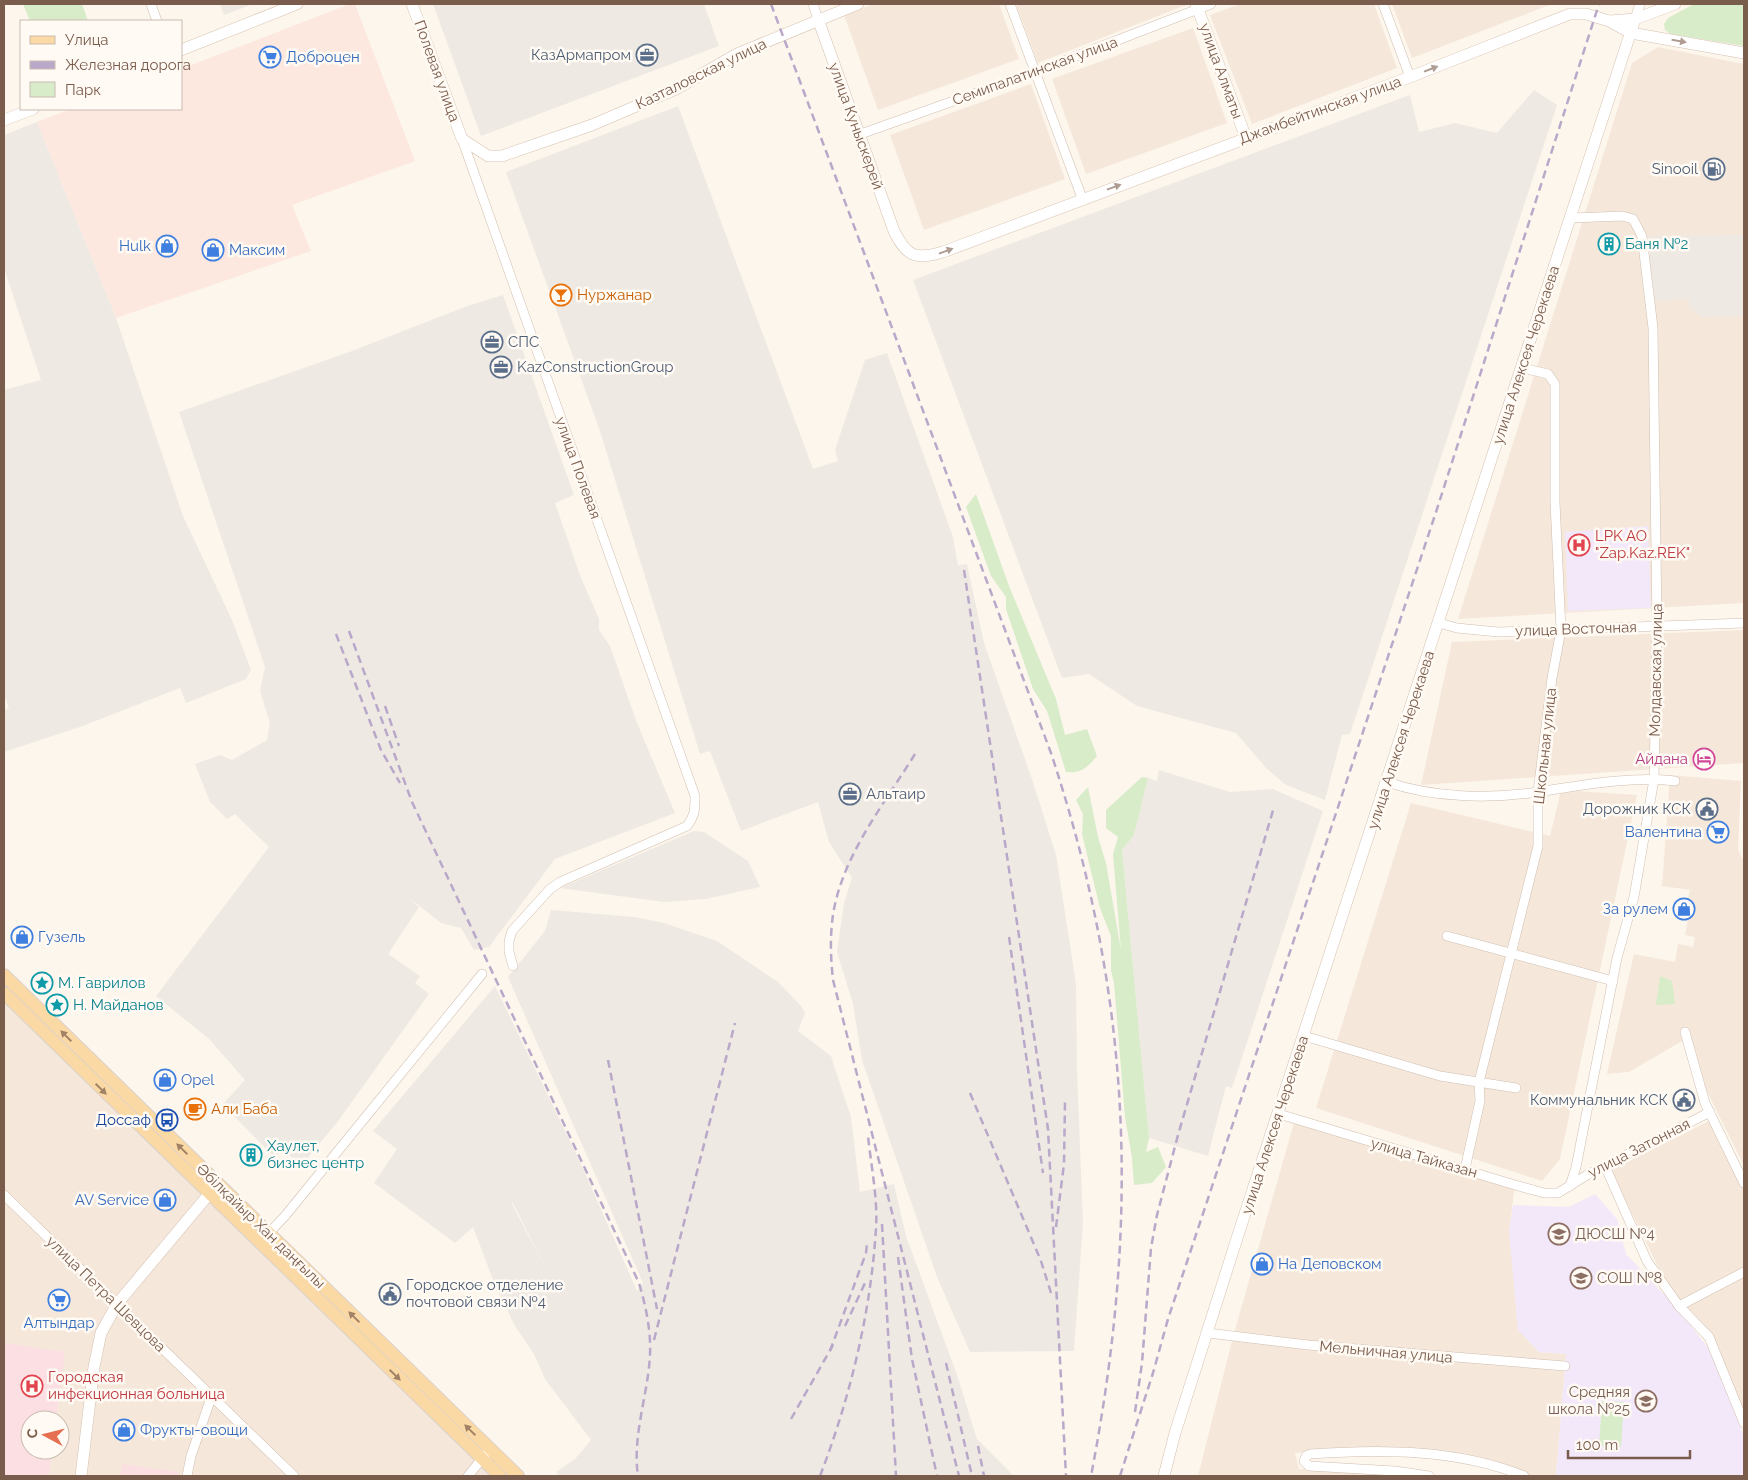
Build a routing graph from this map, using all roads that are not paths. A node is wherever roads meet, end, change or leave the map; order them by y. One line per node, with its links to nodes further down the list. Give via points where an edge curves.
1 (151, 4): 16 (street)
2 (297, 4): 19 (street)
3 (412, 4): 27 (street, Полевая улица)
4 (813, 4): 14 (street, улица Куныскерей)
5 (858, 4): 14 (street, Казталовская улица)
6 (1010, 4): 21 (street)
7 (1211, 4): 12 (street, Семипалатинская улица)
8 (1383, 4): 22 (street)
9 (1577, 4): 13 (street)
10 (1640, 4): 15 (street, улица Алексея Черекаева)
11 (1675, 4): 15 (street)
12 (1197, 6): 21 (street, Семипалатинская улица); 26 (street, улица Алматы)
13 (1586, 14): 17 (street, Джамбейтинская улица); 22 (street, Джамбейтинская улица, one-way to 13, via 1556,19 1570,14)
14 (818, 19): 25 (street, улица Куныскерей); 27 (street, Казталовская улица, via 737,54 676,89 532,147 502,156 488,156)
15 (1635, 19): 17 (street); 18 (street, улица Алексея Черекаева)
16 (157, 20)
17 (1609, 21): 18 (street, Джамбейтинская улица)
18 (1631, 33): 20 (street, Джамбейтинская улица, one-way to 20); 29 (street, улица Алексея Черекаева)
19 (182, 50)
20 (1744, 53)
21 (1035, 72): 25 (street, Семипалатинская улица); 28 (street)
22 (1410, 77): 26 (street, Джамбейтинская улица)
23 (30, 110): 24 (street)
24 (4, 120)
25 (858, 135): 30 (street, улица Куныскерей)
26 (1246, 138): 28 (street, Джамбейтинская улица, one-way to 26)
27 (462, 139): 42 (street, улица Полевая, via 695,796 693,819 687,826 560,882 539,899 512,931 508,941)
28 (1082, 198): 30 (street, Джамбейтинская улица, one-way to 28, via 908,254 930,256)
29 (1572, 218): 31 (street, улица Алексея Черекаева); 34 (street, Молдавская улица, via 1622,216 1633,219 1642,236 1653,328)
30 (902, 247)
31 (1522, 368): 32 (street, улица Алексея Черекаева); 35 (street, Школьная улица, via 1548,374 1555,384 1555,502)
32 (1439, 623): 35 (street, улица Восточная, via 1498,632); 38 (street, улица Алексея Черекаева)
33 (1744, 623): 34 (street, улица Восточная)
34 (1657, 626): 35 (street, улица Восточная); 36 (street, Молдавская улица)
35 (1561, 630): 39 (street, Школьная улица)
36 (1654, 779): 37 (street); 39 (street, via 1569,785); 45 (street, Молдавская улица, via 1634,897)
37 (1674, 781)
38 (1387, 782): 39 (street, via 1438,793); 48 (street, улица Алексея Черекаева)
39 (1538, 792): 41 (street, Школьная улица, via 1538,846)
40 (1447, 936): 41 (street)
41 (1512, 952): 45 (street); 49 (street, Школьная улица)
42 (513, 966)
43 (482, 974): 60 (street)
44 (4, 975): 56 (main road, Әбілқайыр Хан даңғылы, one-way to 44)
45 (1613, 981): 57 (street, Молдавская улица)
46 (4, 993): 58 (main road, Әбілқайыр Хан даңғылы, one-way to 58)
47 (1685, 1032): 51 (street, via 1697,1080)
48 (1304, 1036): 49 (street, via 1440,1076); 52 (street, улица Алексея Черекаева)
49 (1479, 1082): 50 (street); 54 (street, Школьная улица, via 1480,1101)
50 (1516, 1088)
51 (1710, 1112): 53 (street, улица Затонная); 55 (street)
52 (1279, 1114): 54 (street, улица Тайказан); 64 (street, улица Алексея Черекаева)
53 (1605, 1166): 57 (street, улица Затонная); 63 (street, via 1647,1261)
54 (1465, 1170): 57 (street, улица Тайказан, via 1544,1193 1558,1193)
55 (1744, 1182)
56 (217, 1183): 58 (street); 60 (main road, Әбілқайыр Хан даңғылы)
57 (1570, 1186)
58 (210, 1194): 60 (main road, Әбілқайыр Хан даңғылы); 62 (street)
59 (4, 1195): 62 (street, улица Петра Шевцова)
60 (264, 1238): 68 (main road, Әбілқайыр Хан даңғылы)
61 (1744, 1272): 63 (street)
62 (117, 1304): 66 (street, улица Петра Шевцова); 69 (street, via 101,1332)
63 (1679, 1306): 67 (street, via 1709,1337)
64 (1208, 1333): 65 (street, Мельничная улица, via 1308,1345); 75 (street, улица Алексея Черекаева)
65 (1565, 1366)
66 (212, 1395): 70 (street); 71 (street, улица Петра Шевцова)
67 (1744, 1423)
68 (486, 1454): 72 (street); 73 (main road, Әбілқайыр Хан даңғылы); 74 (main road, Әбілқайыр Хан даңғылы)
69 (81, 1476)
70 (187, 1476)
71 (294, 1476)
72 (468, 1476)
73 (500, 1476)
74 (518, 1476)
75 (1164, 1476)
76 (1429, 1476): 77 (street, via 1309,1466 1304,1461 1310,1454 1390,1452 1491,1465)
77 (1524, 1476)

